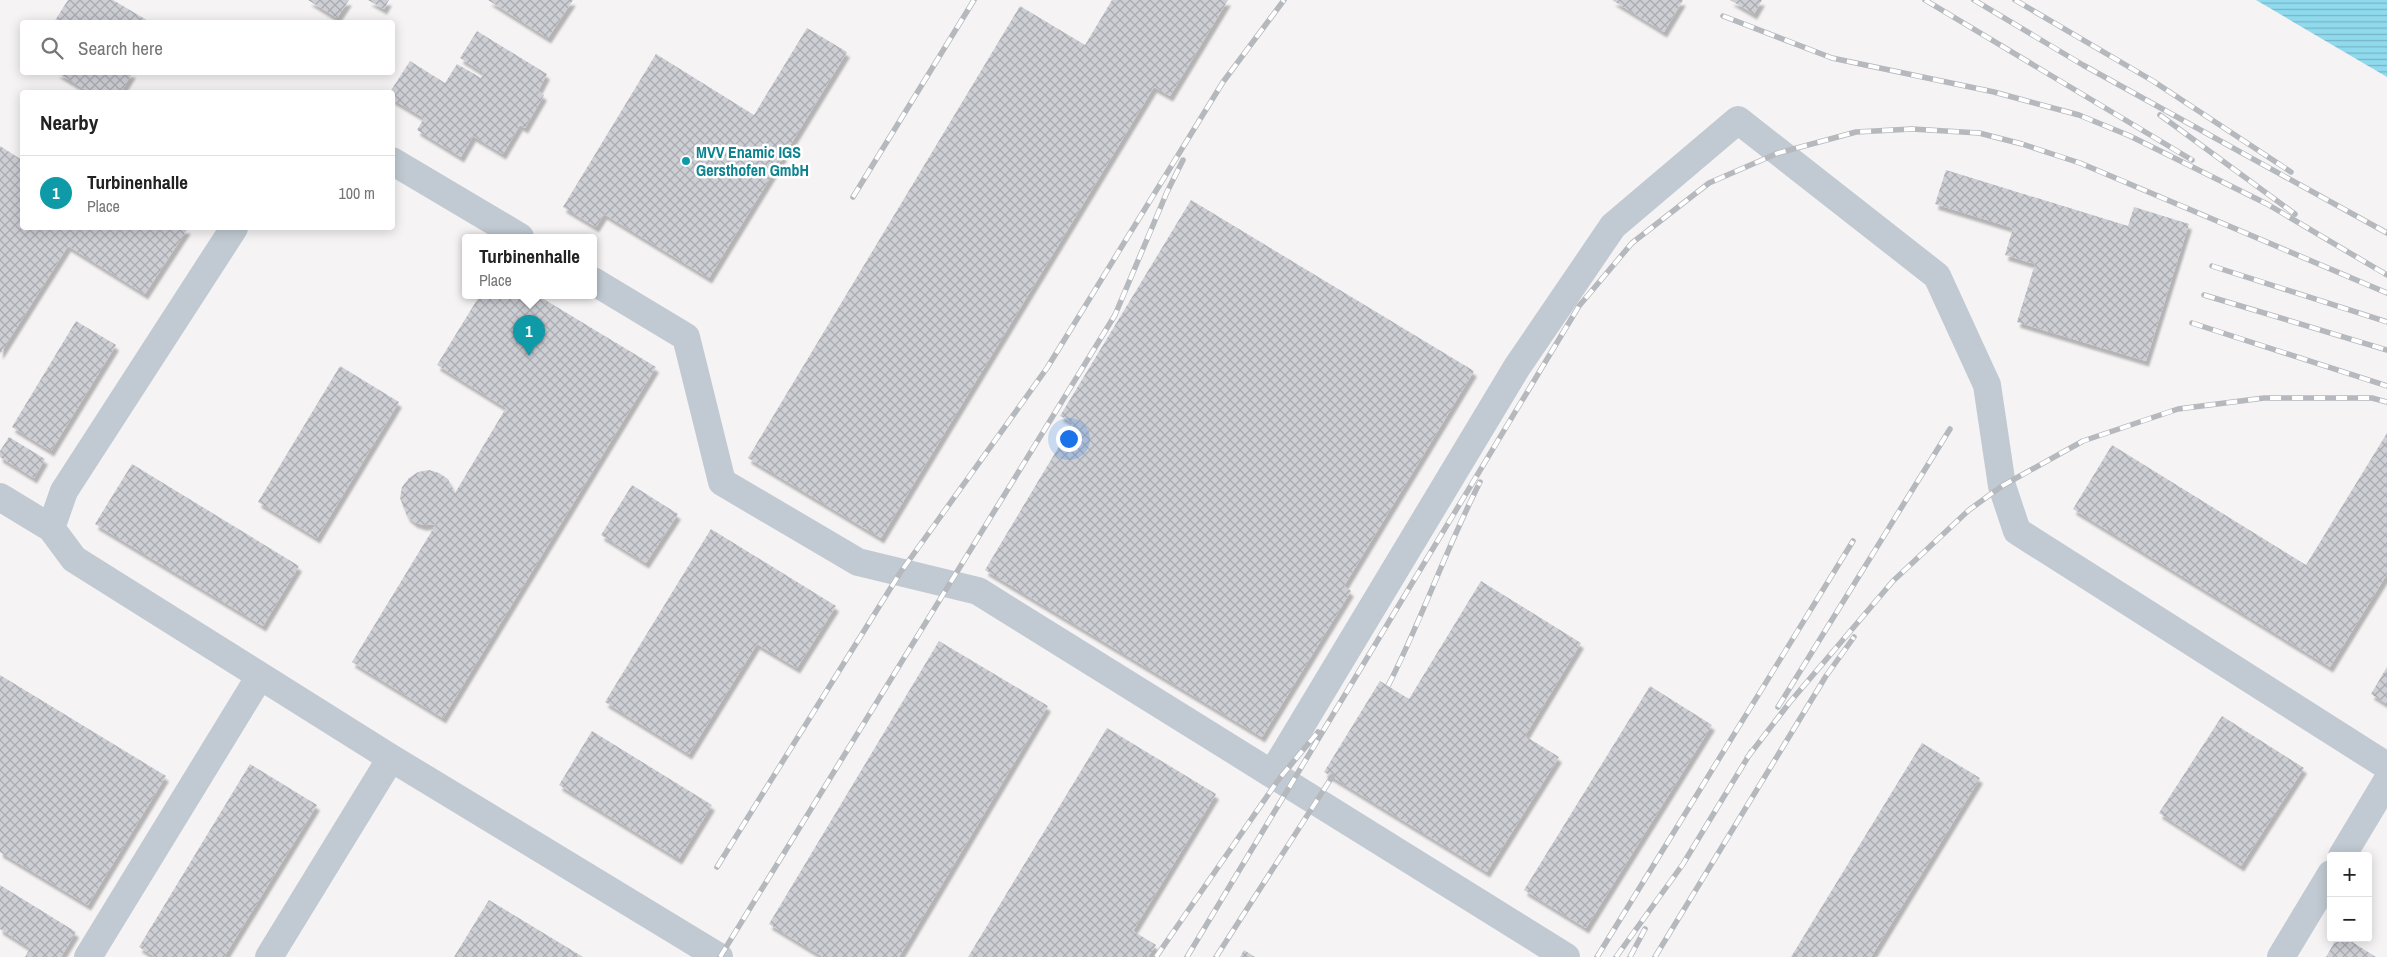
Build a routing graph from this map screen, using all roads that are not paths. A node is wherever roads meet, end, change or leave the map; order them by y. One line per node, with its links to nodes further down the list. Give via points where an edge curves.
1 (395, 163): 3 (lane)
2 (233, 230): 6 (lane, via 64,491)
3 (515, 234)
4 (597, 283): 10 (lane, via 686,337 722,482 858,562 978,591)
5 (0, 497): 6 (lane)
6 (51, 528): 7 (lane, via 74,559)
7 (260, 676): 8 (lane); 15 (lane)
8 (392, 758): 14 (lane); 16 (lane)
9 (2387, 766): 10 (lane, via 2017,531 2002,486 1987,385 1937,276 1738,120 1613,226 1517,367)
10 (1272, 774): 18 (lane)
11 (2387, 781): 12 (lane)
12 (2344, 852)
13 (2327, 881): 19 (lane)
14 (682, 947): 17 (lane)
15 (88, 957)
16 (269, 957)
17 (720, 957)
18 (1566, 957)
19 (2281, 957)

